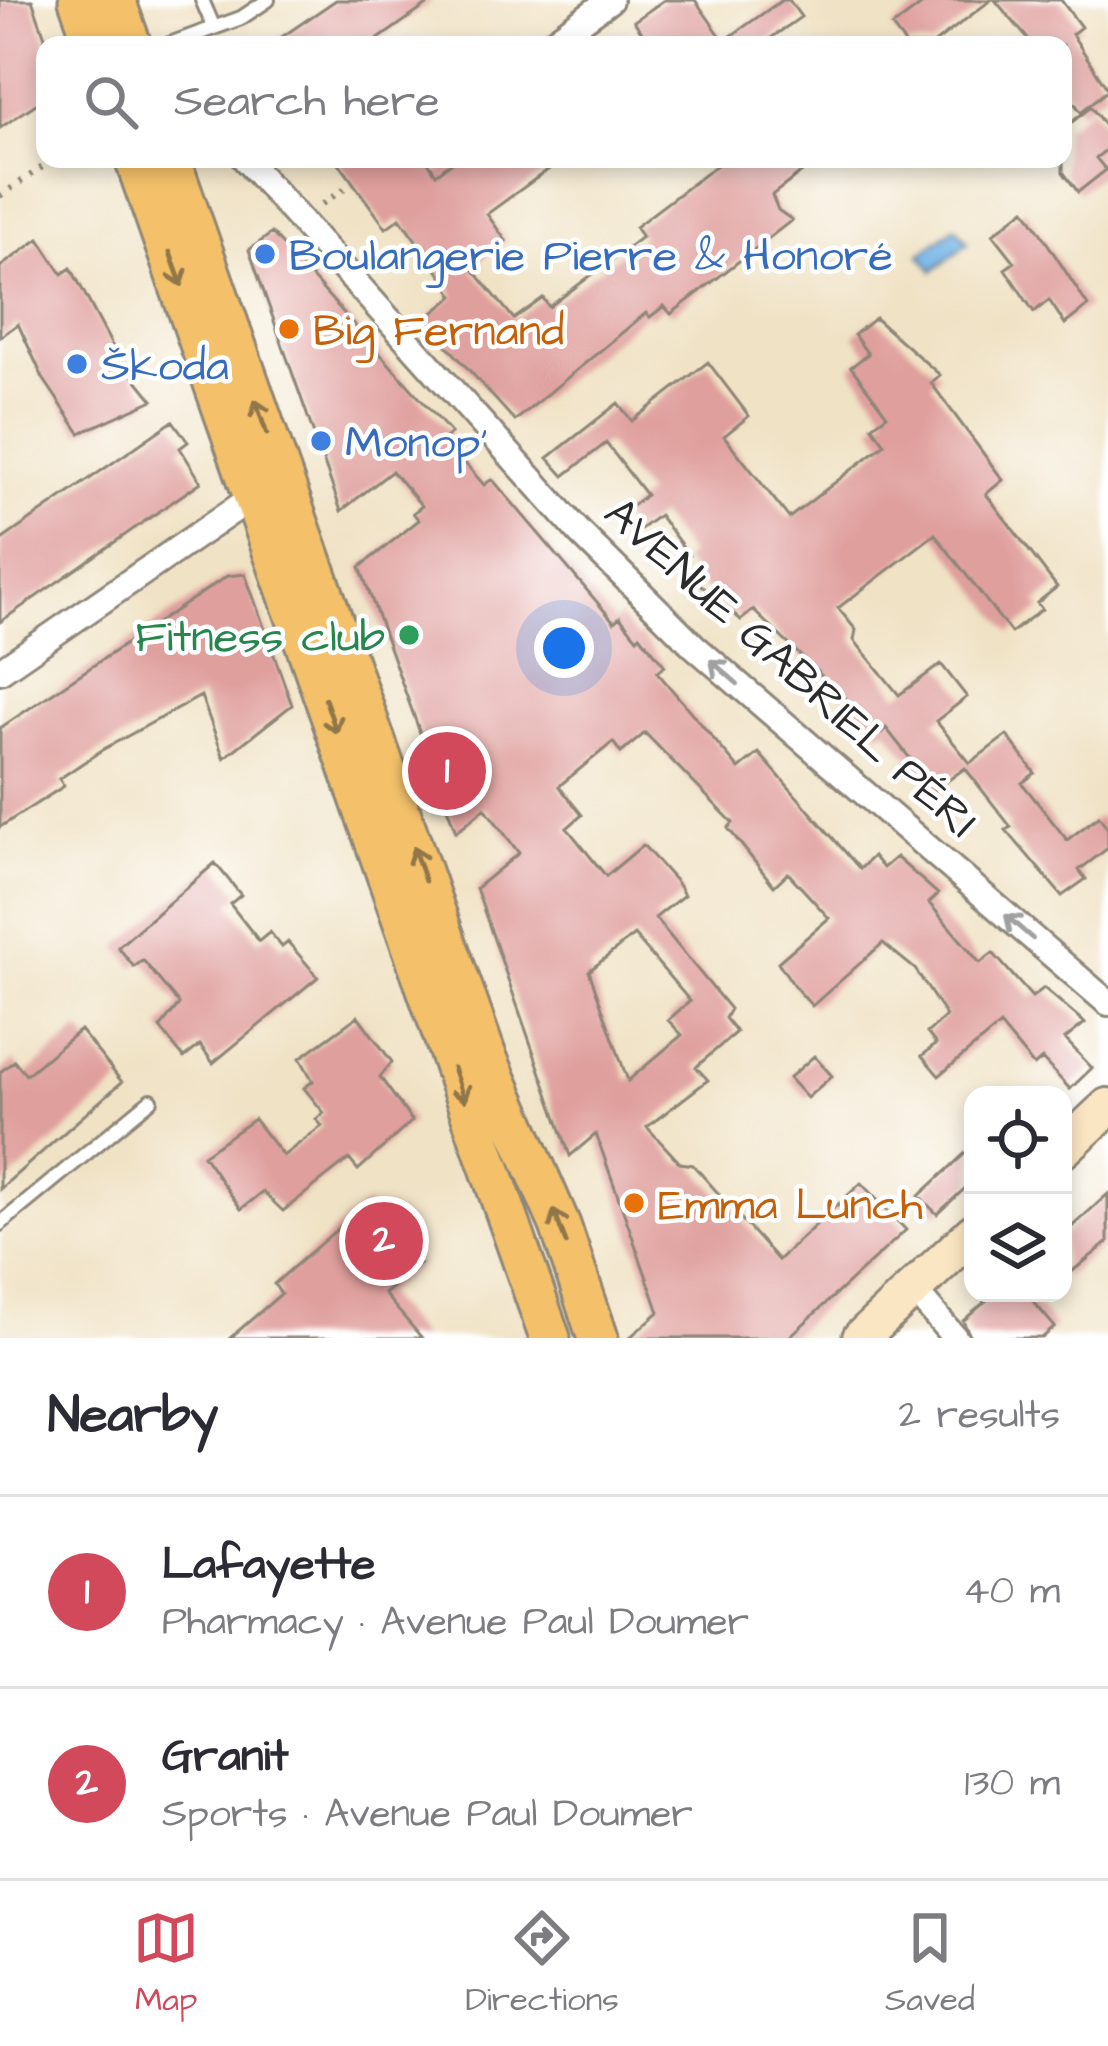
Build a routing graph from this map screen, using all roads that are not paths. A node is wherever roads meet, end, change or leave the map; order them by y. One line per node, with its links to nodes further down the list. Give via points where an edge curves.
1 (79, 0): 7 (main road)
2 (115, 0): 8 (main road)
3 (202, 0): 6 (lane)
4 (268, 0): 6 (lane)
5 (610, 0): 10 (street)
6 (214, 28): 9 (lane)
7 (92, 36)
8 (128, 36)
9 (192, 36)
10 (560, 36)
11 (139, 168): 14 (main road, one-way to 14)
12 (173, 168): 14 (main road, one-way to 12)
13 (253, 168): 16 (street, AVENUE GABRIEL PÉRI, one-way to 13, via 694,646 580,533)
14 (268, 487): 15 (street); 23 (main road, one-way to 23); 24 (main road, one-way to 14)
15 (0, 671)
16 (1108, 1004)
17 (151, 1100): 20 (lane)
18 (1108, 1107): 19 (main road)
19 (1072, 1141)
20 (0, 1224)
21 (964, 1241): 22 (main road)
22 (913, 1289): 25 (main road); 26 (street)
23 (550, 1338)
24 (598, 1338)
25 (861, 1338)
26 (955, 1338)

